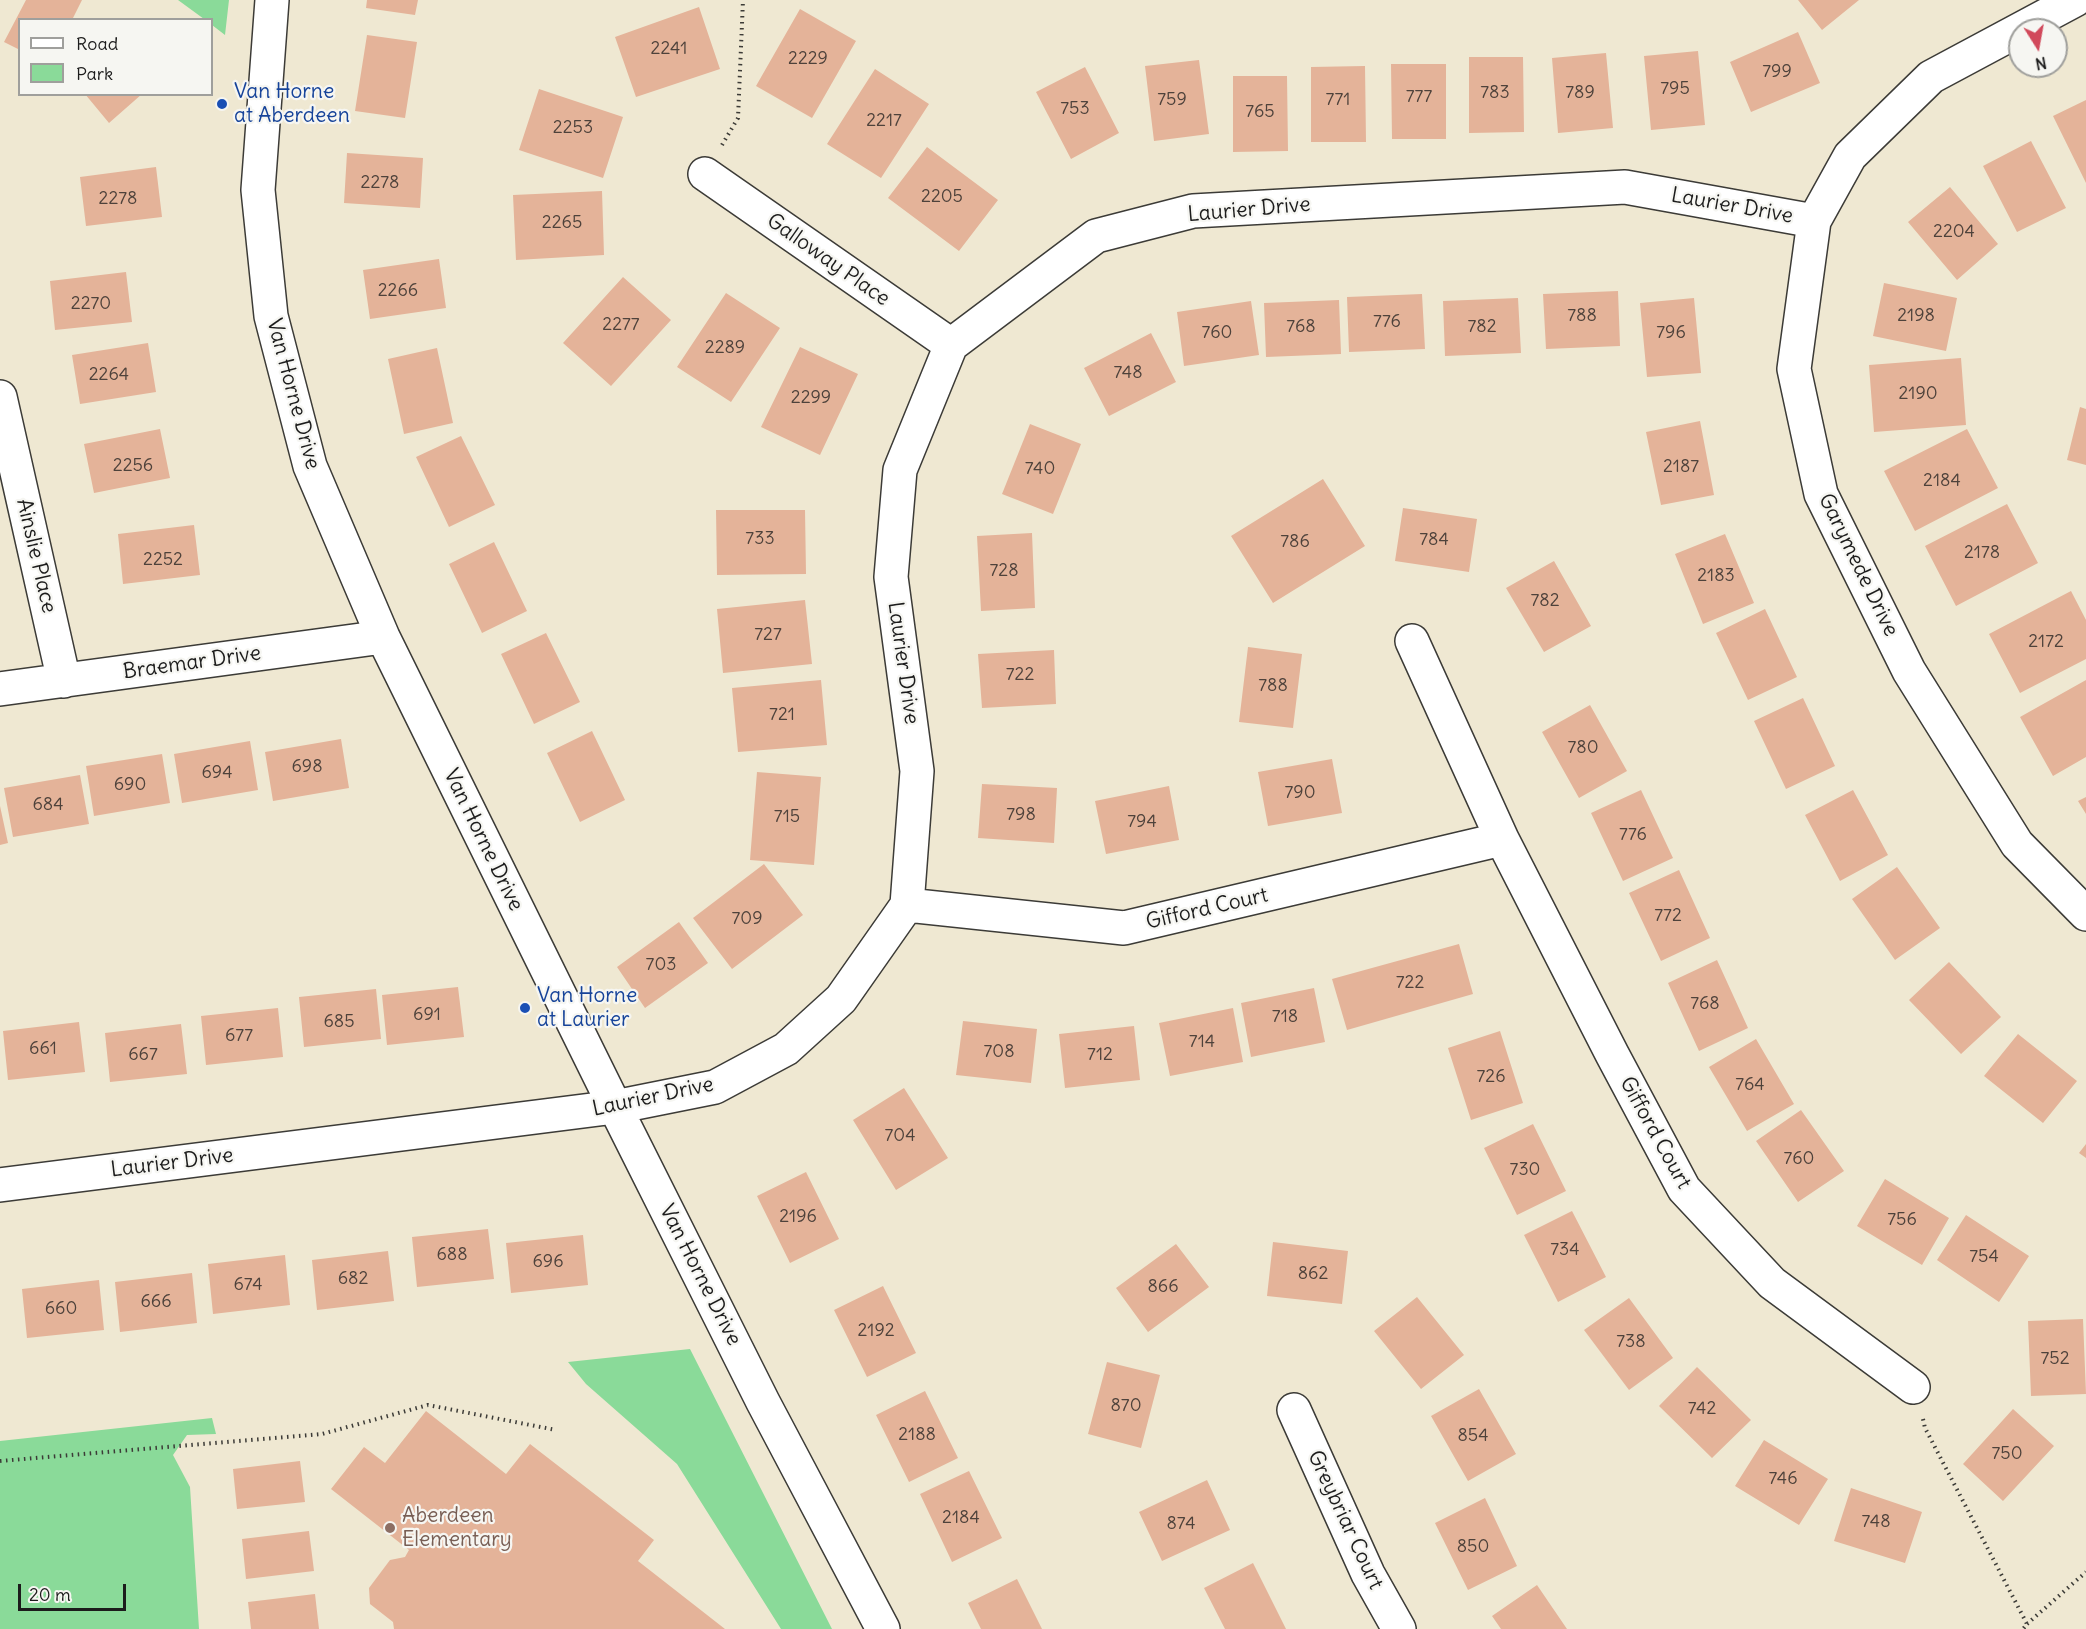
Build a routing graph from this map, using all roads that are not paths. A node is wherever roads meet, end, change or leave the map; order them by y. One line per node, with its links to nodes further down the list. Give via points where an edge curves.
1 (272, 0): 7 (street, Van Horne Drive, via 258,190 270,316 310,466)
2 (2075, 0): 4 (street, Garymede Drive, via 1931,77 1850,156)
3 (705, 174): 5 (street, Galloway Place)
4 (1814, 221): 5 (street, Laurier Drive, via 1625,187 1193,211 1096,236); 13 (street, Garymede Drive, via 1794,369 1821,494 1910,671 2017,844)
5 (951, 345): 12 (street, Laurier Drive, via 900,470 891,577 917,771)
6 (0, 397): 9 (street, Ainslie Place)
7 (383, 638): 9 (street, Braemar Drive); 14 (street, Van Horne Drive)
8 (1412, 641): 11 (street, Gifford Court)
9 (64, 681): 10 (street, Braemar Drive)
10 (0, 689)
11 (1502, 839): 12 (street, Gifford Court, via 1124,928); 16 (street, Gifford Court, via 1684,1190 1772,1283)
12 (908, 905): 14 (street, Laurier Drive, via 841,999 786,1050 716,1087)
13 (2086, 914)
14 (615, 1107): 15 (street, Laurier Drive); 18 (street, Van Horne Drive)
15 (0, 1185)
16 (1913, 1387)
17 (1294, 1410): 19 (street, Greybriar Court, via 1368,1574)
18 (883, 1629)
19 (1399, 1629)

